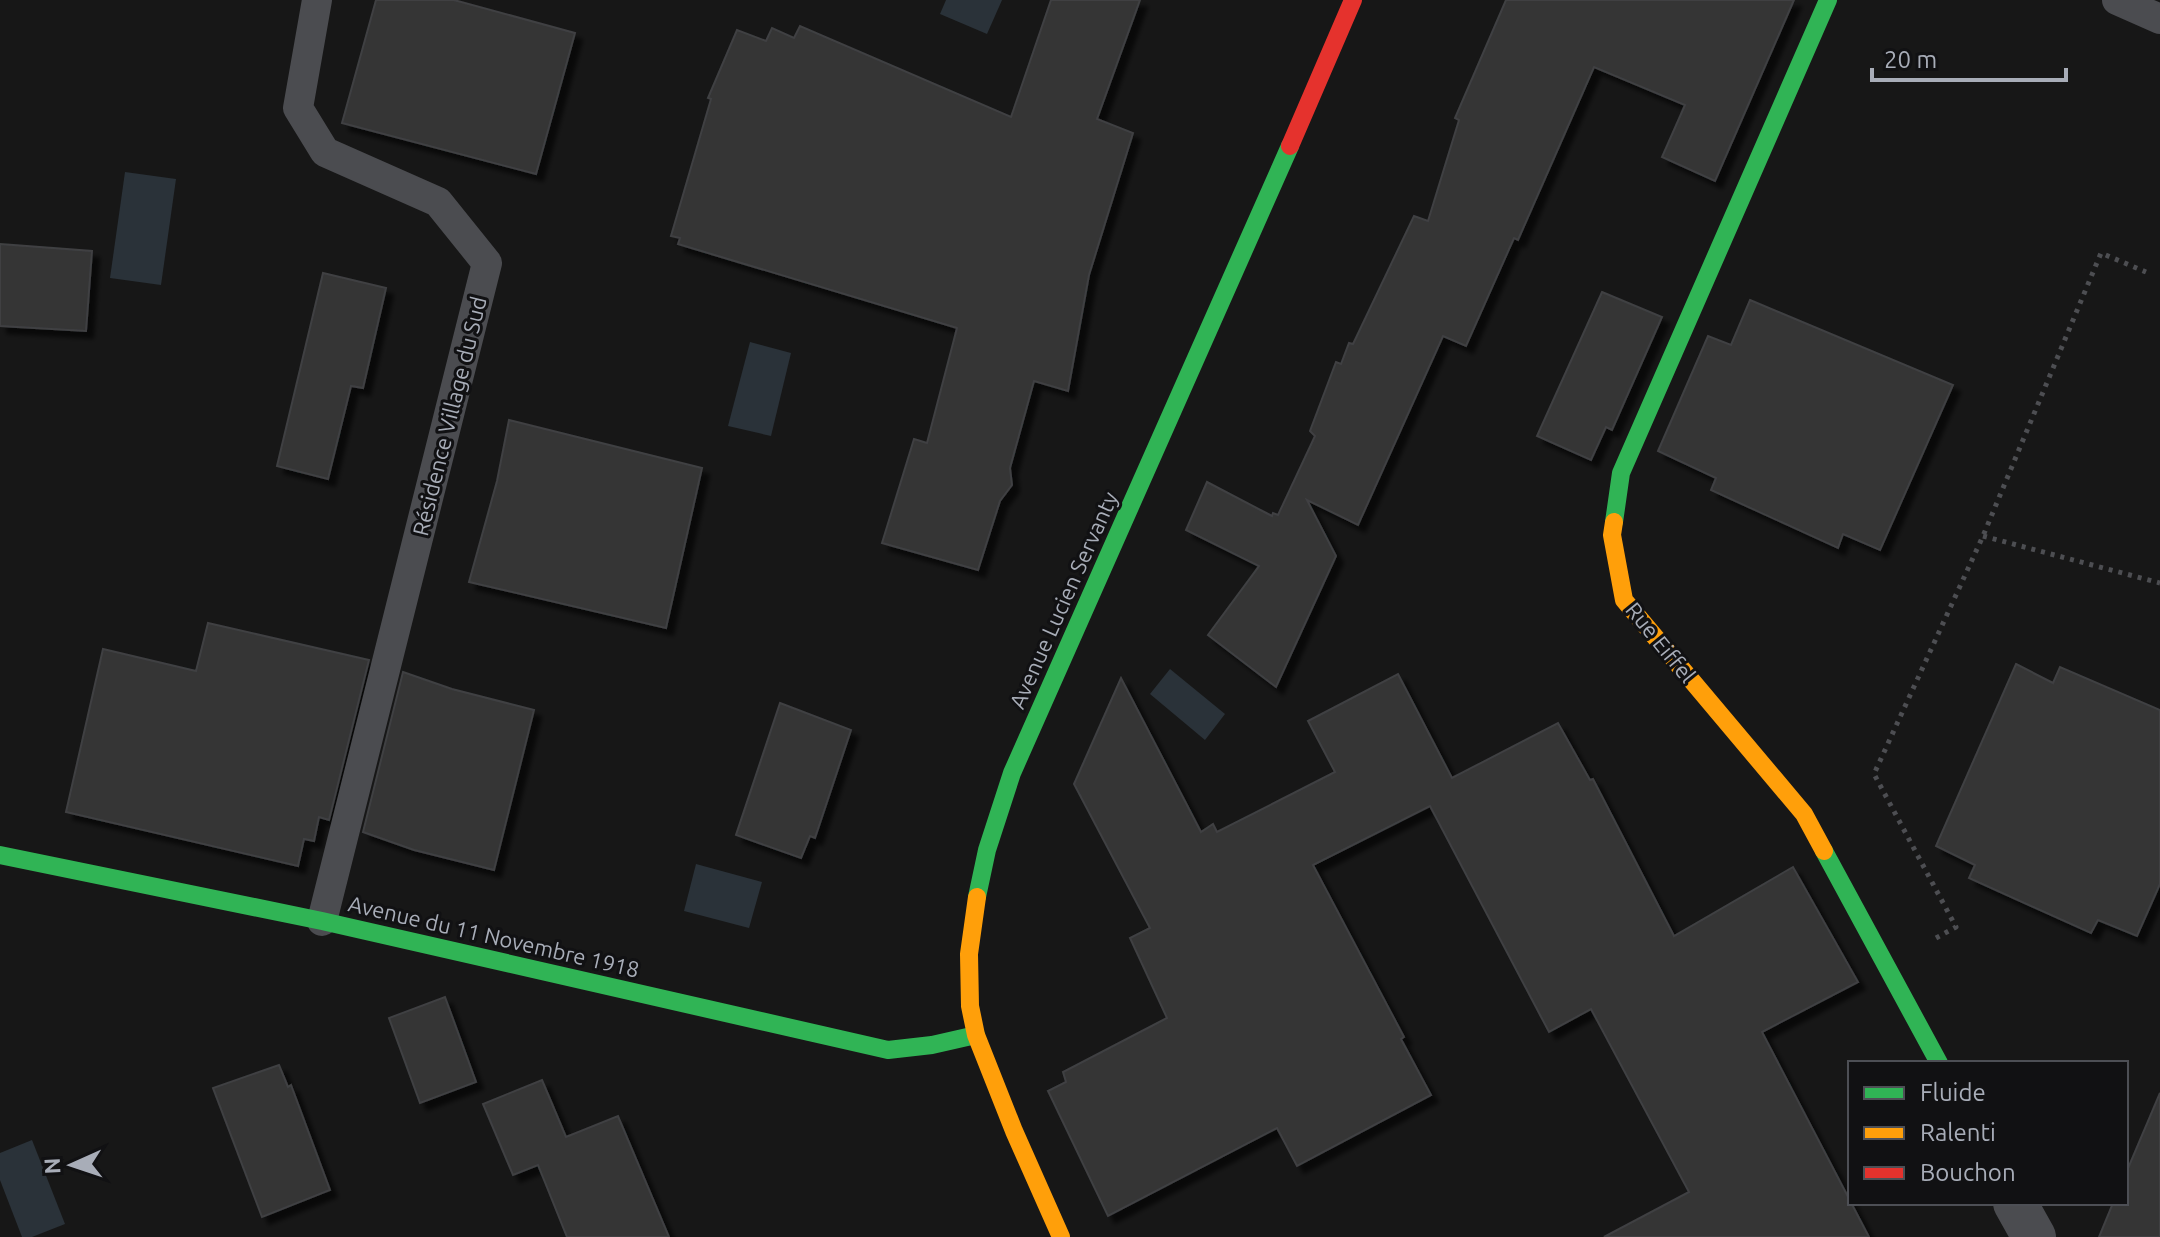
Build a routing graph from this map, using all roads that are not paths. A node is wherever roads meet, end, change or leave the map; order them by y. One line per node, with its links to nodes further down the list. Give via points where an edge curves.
1 (317, 0): 7 (lane, Résidence Village du Sud, via 298,108 325,152 438,202 487,263)
2 (1353, 0): 8 (street, Avenue Lucien Servanty, via 1012,773 975,904 969,954)
3 (1828, 0): 9 (street, Rue Eiffel, via 1621,473 1612,535 1624,600 1804,814)
4 (2117, 0): 5 (lane)
5 (2160, 19)
6 (0, 855): 7 (street, Avenue du 11 Novembre 1918)
7 (322, 921): 8 (street, Avenue du 11 Novembre 1918, via 888,1050)
8 (976, 1035): 11 (street, Avenue Lucien Servanty)
9 (1938, 1061)
10 (2016, 1205): 12 (street)
11 (1061, 1237)
12 (2034, 1237)

